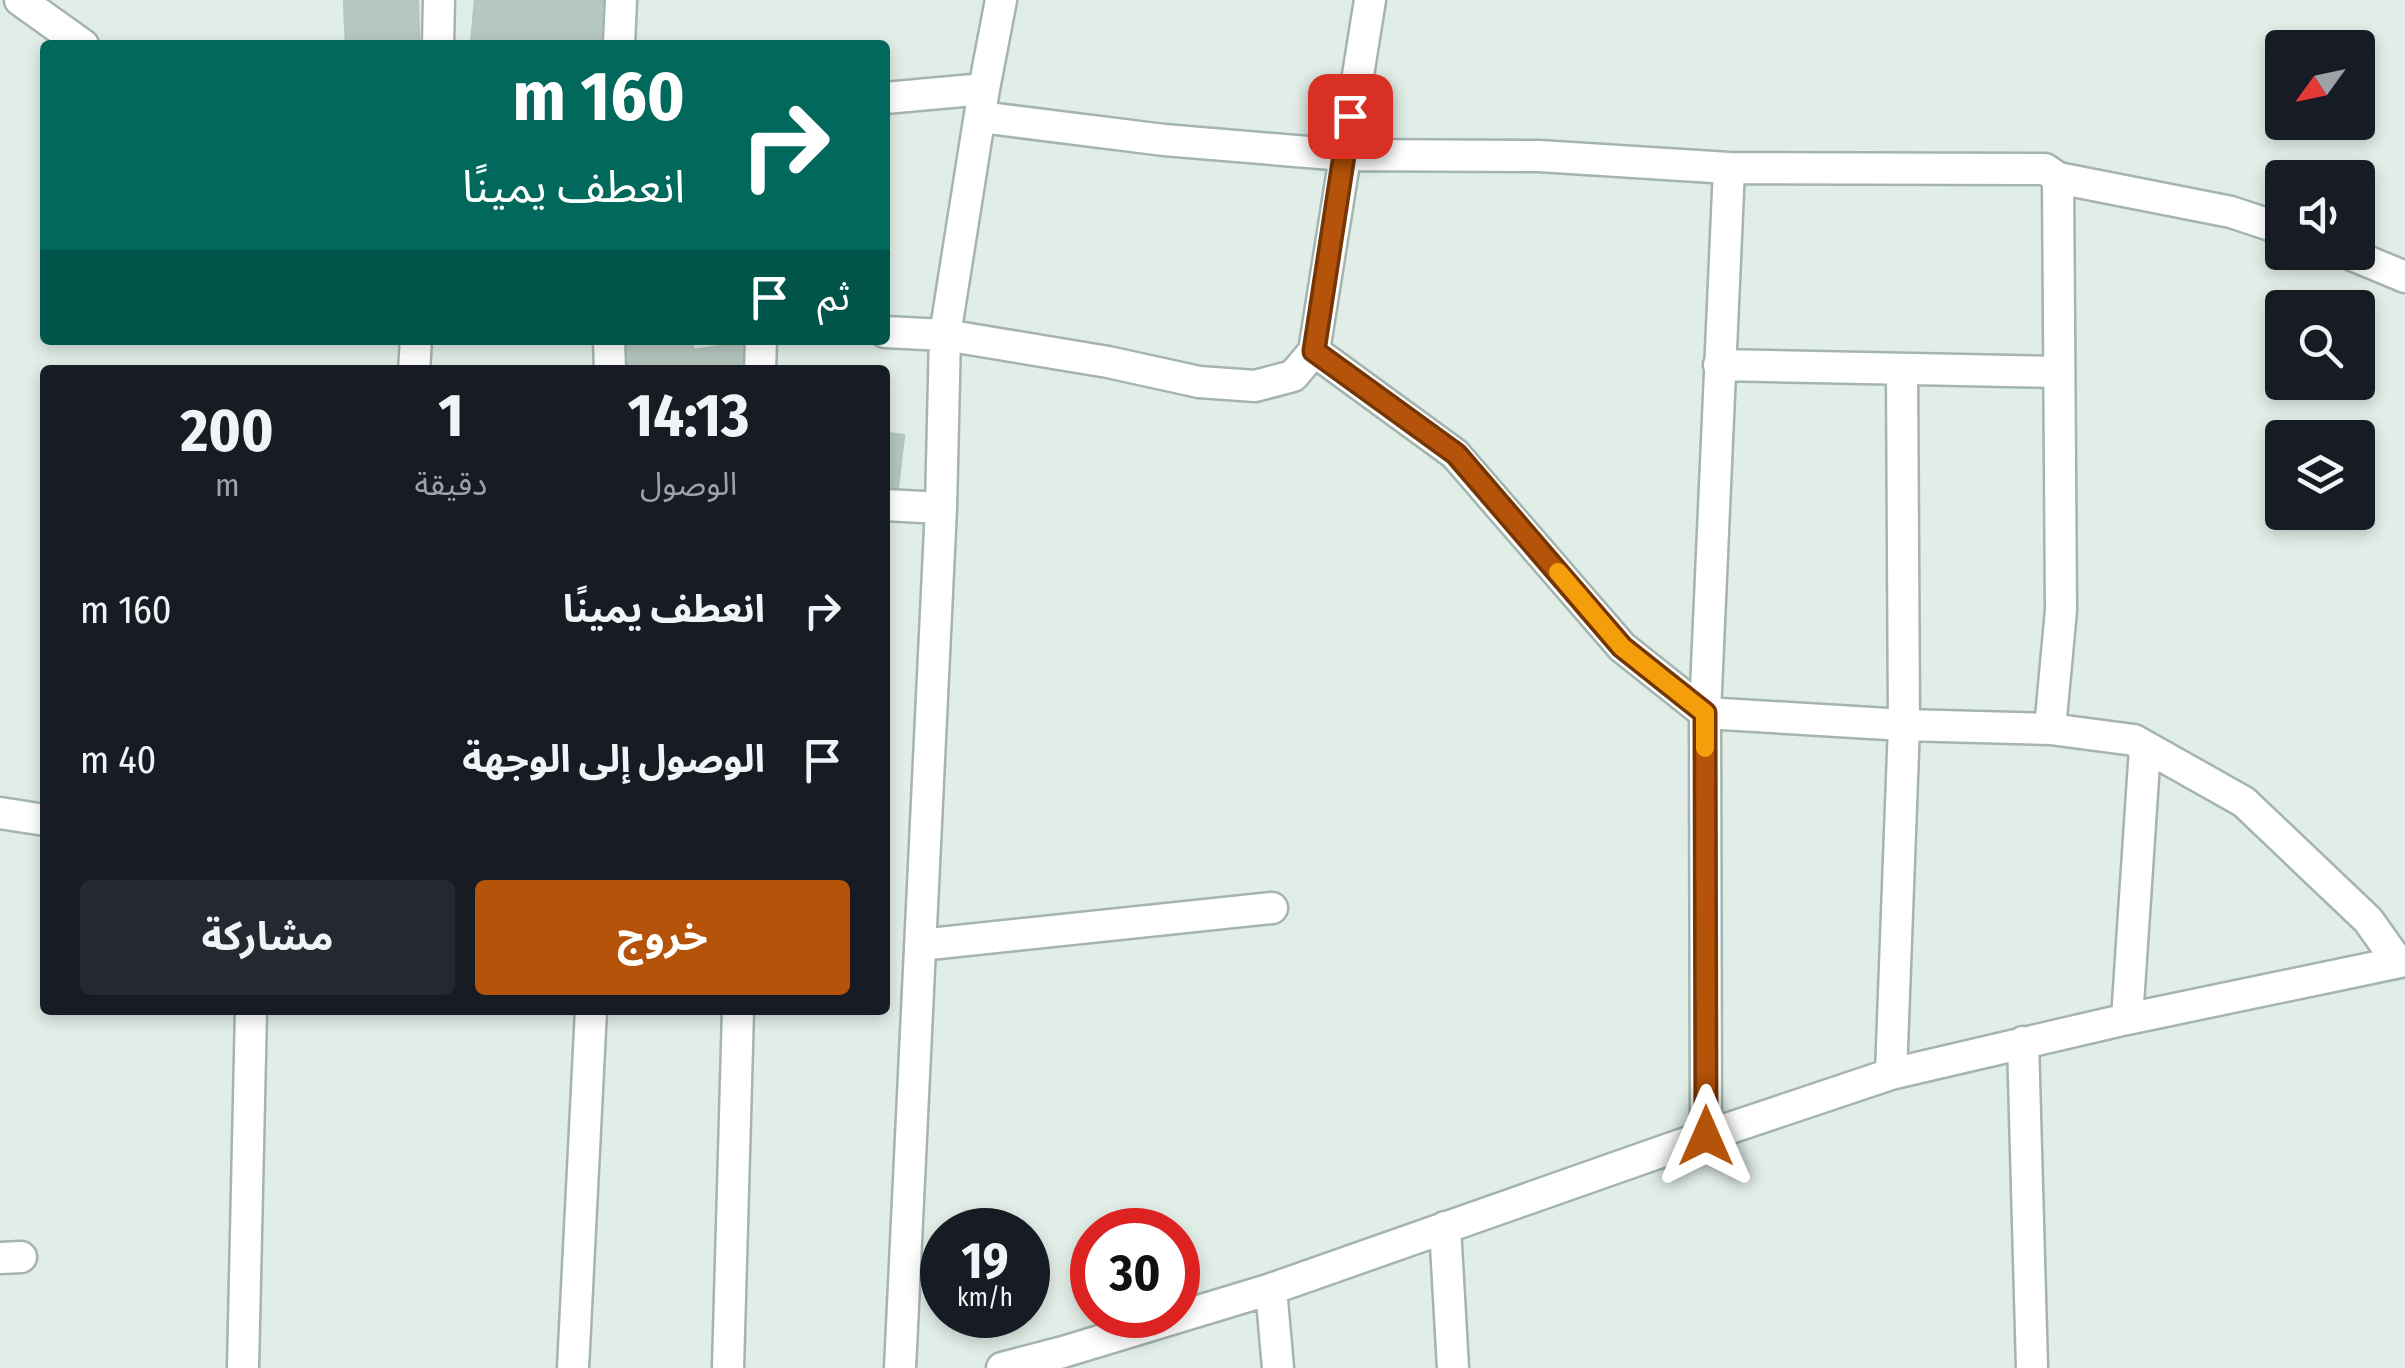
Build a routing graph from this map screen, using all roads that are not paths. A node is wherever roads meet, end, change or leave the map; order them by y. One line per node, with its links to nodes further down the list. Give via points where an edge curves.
1 (20, 0): 6 (street)
2 (439, 0): 7 (street)
3 (621, 0): 8 (street)
4 (1001, 0): 10 (street)
5 (1370, 0): 11 (street)
6 (76, 40)
7 (438, 40)
8 (618, 40)
9 (890, 98): 10 (street)
10 (982, 103): 11 (street, via 1164,140); 18 (street)
11 (1344, 155): 12 (street, via 1538,156); 19 (street)
12 (1728, 168): 13 (street, via 2045,169); 20 (street)
13 (2058, 178): 14 (street); 22 (street)
14 (2265, 223)
15 (2375, 264): 16 (street)
16 (2405, 277)
17 (890, 332): 18 (street)
18 (945, 335): 19 (street, via 1199,382 1255,386 1293,376); 24 (street)
19 (1314, 351): 25 (street, via 1456,454 1622,647)
20 (1719, 365): 21 (street); 25 (street)
21 (1902, 370): 22 (street); 26 (street)
22 (2059, 372): 27 (street, via 2061,610)
23 (890, 505): 24 (street)
24 (941, 508): 32 (street)
25 (1705, 713): 26 (street); 40 (street)
26 (1904, 725): 27 (street); 39 (street)
27 (2050, 729): 28 (street)
28 (2134, 740): 33 (street, via 2244,802 2368,920); 37 (street, via 2146,748)
29 (0, 812): 30 (street)
30 (40, 819)
31 (1272, 908): 32 (street)
32 (920, 945): 47 (street)
33 (2402, 962): 37 (street)
34 (251, 1015): 44 (street)
35 (590, 1015): 45 (street)
36 (738, 1015): 46 (street)
37 (2127, 1019): 38 (street)
38 (2023, 1042): 39 (street); 51 (street)
39 (1891, 1074): 40 (street)
40 (1706, 1136): 41 (street)
41 (1445, 1226): 42 (street); 50 (street)
42 (1271, 1289): 43 (street); 49 (street)
43 (1064, 1360): 48 (street)
44 (243, 1368)
45 (574, 1368)
46 (728, 1368)
47 (900, 1368)
48 (1002, 1368)
49 (1278, 1368)
50 (1453, 1368)
51 (2032, 1368)

